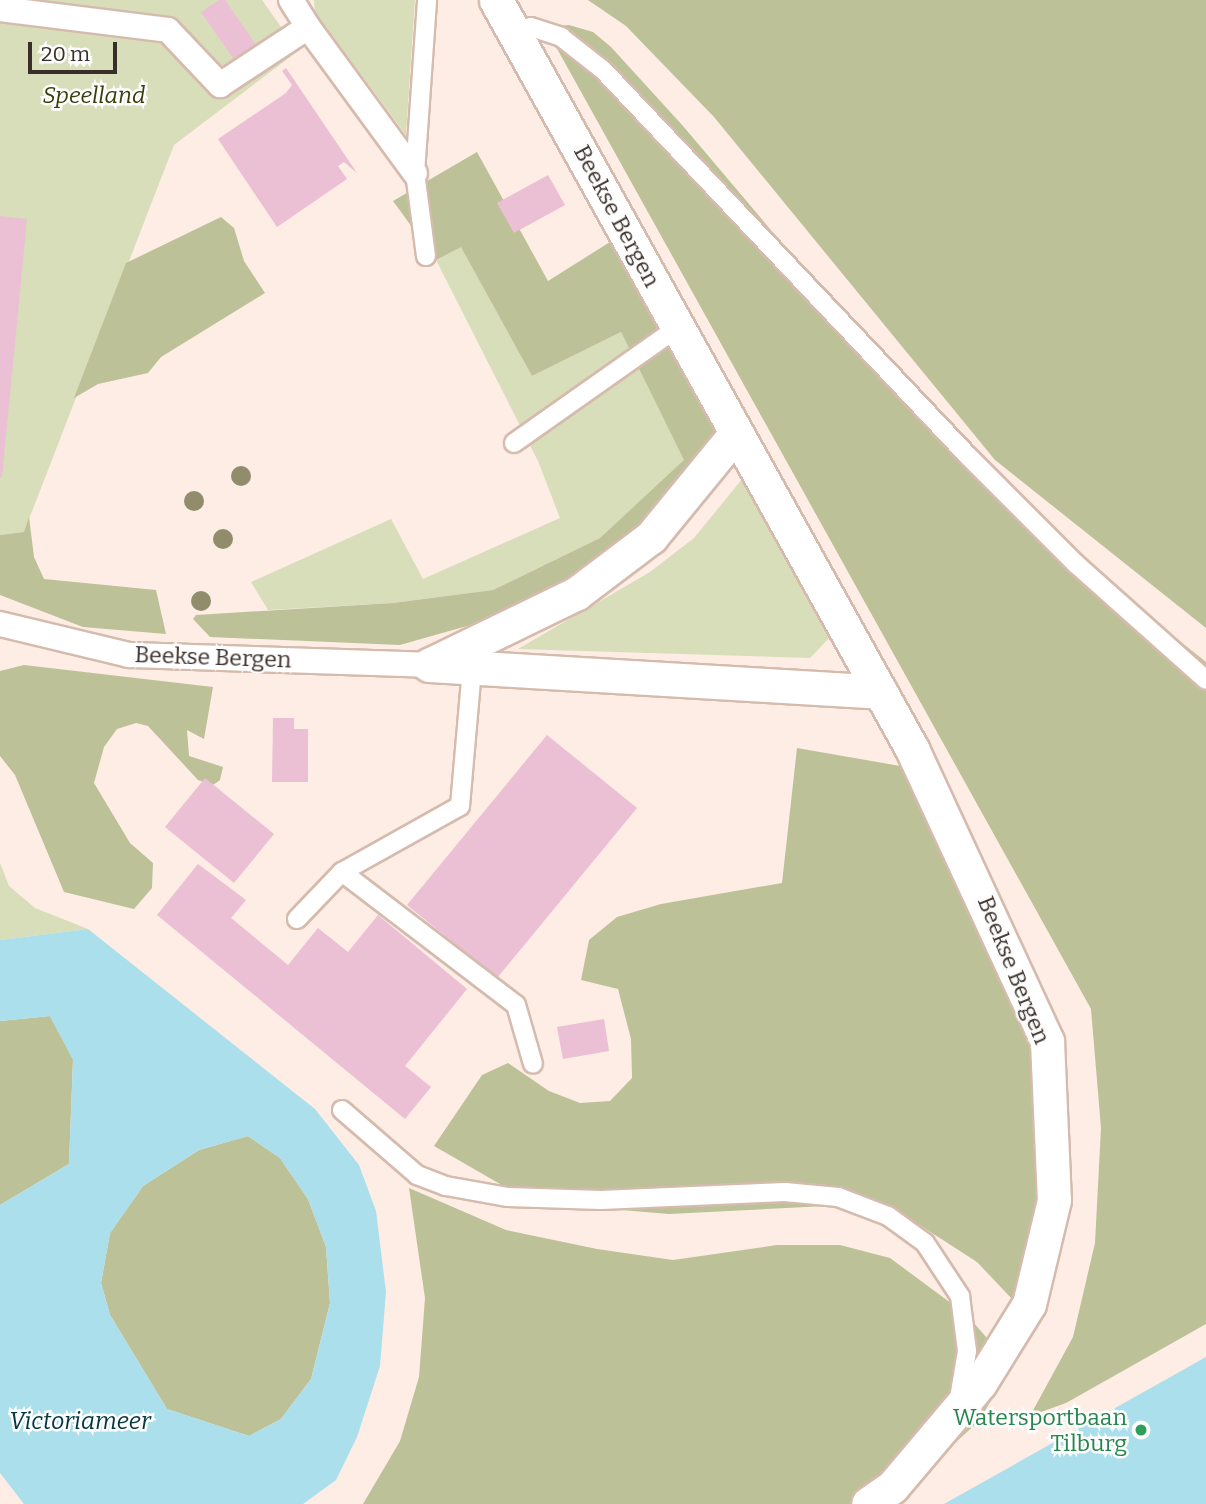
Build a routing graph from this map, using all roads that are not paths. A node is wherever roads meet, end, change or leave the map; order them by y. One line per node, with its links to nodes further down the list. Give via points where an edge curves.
1 (291, 0): 5 (street)
2 (427, 0): 7 (lane)
3 (496, 0): 6 (street, Beekse Bergen)
4 (0, 9): 5 (street, via 168,30 220,85)
5 (307, 27): 7 (street)
6 (515, 31): 9 (street, Beekse Bergen); 15 (lane, via 531,27 561,37 596,62 968,456 1076,564)
7 (415, 173): 8 (lane)
8 (426, 256)
9 (677, 328): 10 (street, Beekse Bergen); 11 (lane)
10 (736, 433): 13 (street, Beekse Bergen, via 651,537 576,593); 16 (street, Beekse Bergen)
11 (514, 443)
12 (0, 624): 13 (street, Beekse Bergen, via 129,655)
13 (429, 665): 14 (street, Beekse Bergen)
14 (472, 668): 16 (street, Beekse Bergen); 17 (lane, via 460,806)
15 (1206, 680)
16 (880, 692): 21 (street, Beekse Bergen, via 984,895 1047,1041 1054,1199 1029,1304)
17 (342, 872): 18 (lane); 19 (lane, via 516,1005)
18 (297, 919)
19 (533, 1063)
20 (342, 1110): 21 (lane, via 417,1175 446,1186 508,1197 601,1200 785,1192 838,1197 888,1216 925,1243 960,1296 967,1351)
21 (957, 1409): 22 (street, Beekse Bergen, via 892,1488)
22 (868, 1504)

